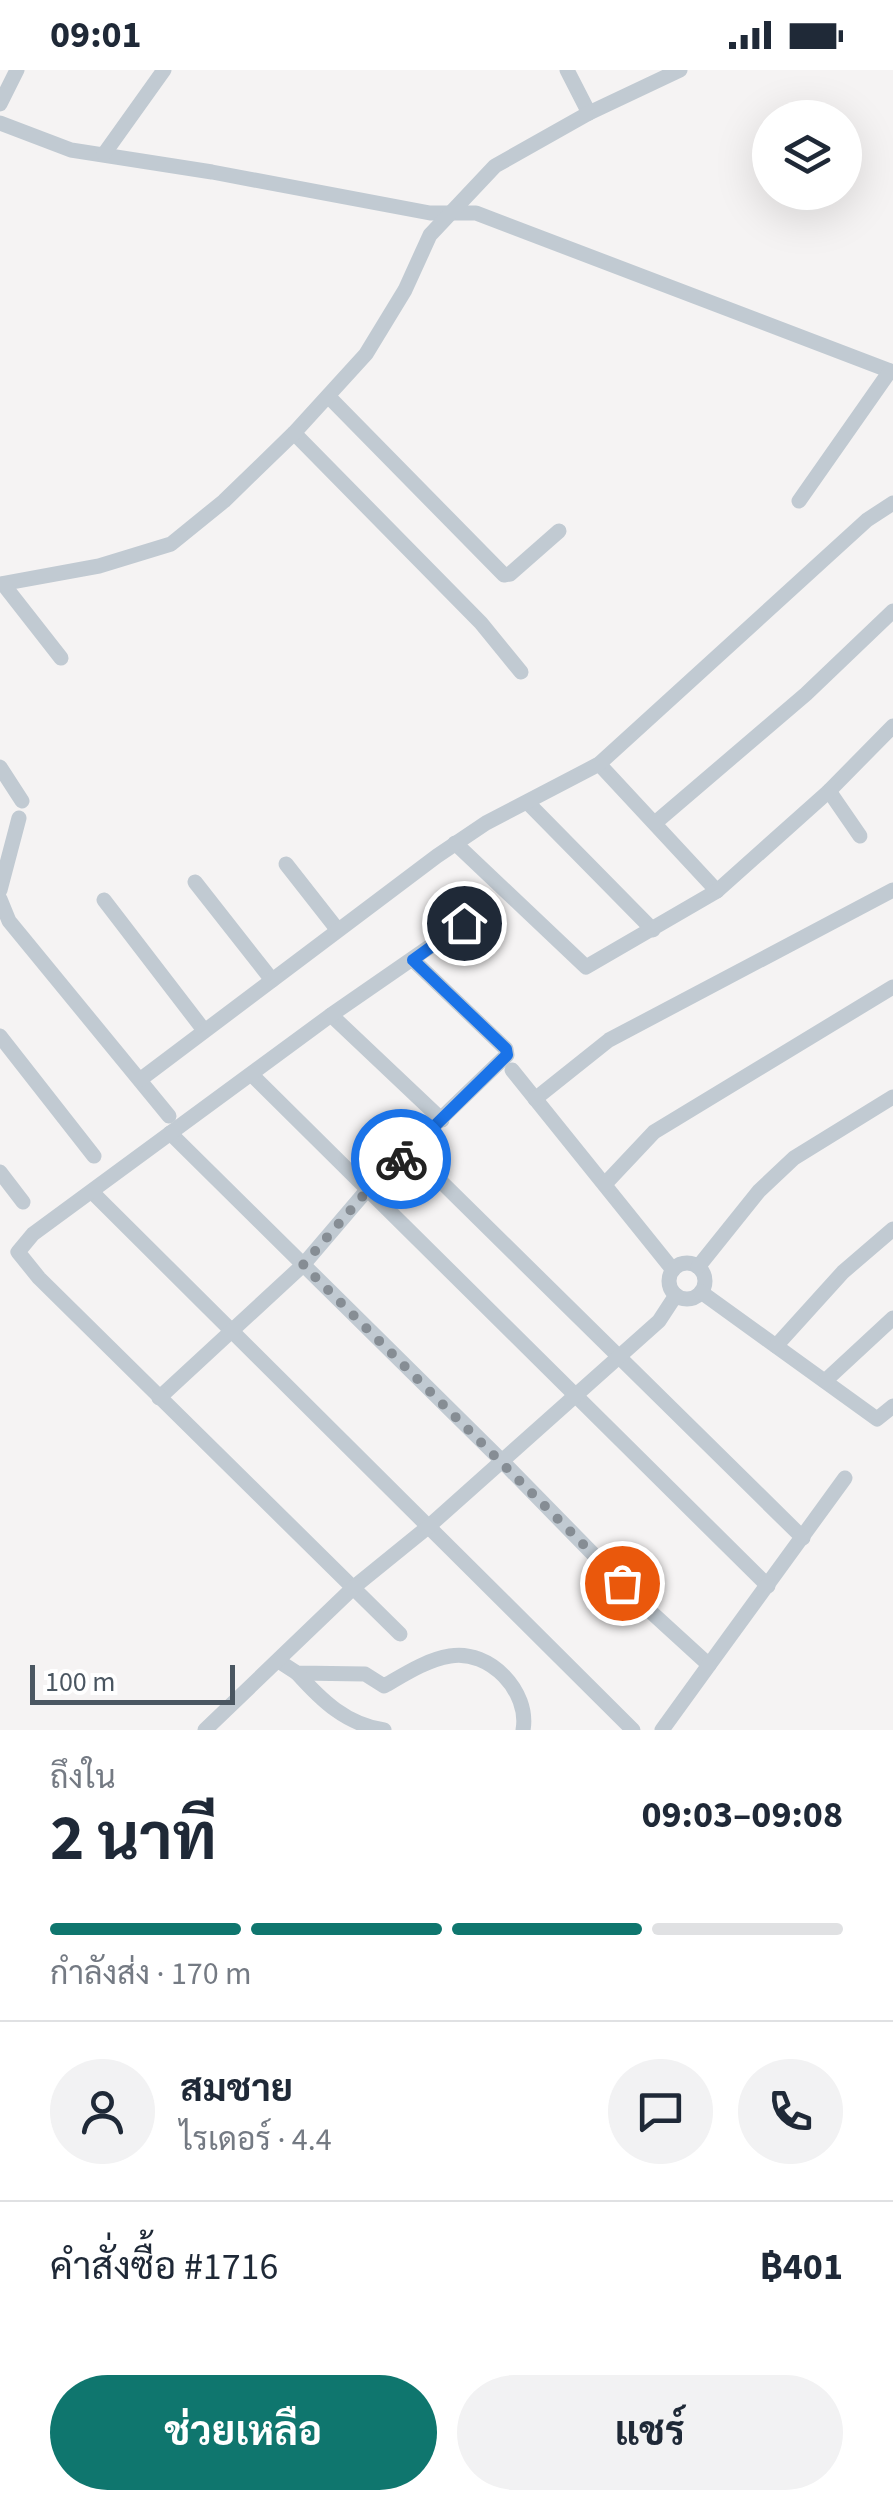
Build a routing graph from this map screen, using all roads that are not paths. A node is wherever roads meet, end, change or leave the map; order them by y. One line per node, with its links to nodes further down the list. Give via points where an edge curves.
1 (17, 70): 5 (street)
2 (164, 70): 8 (street)
3 (567, 70): 6 (street)
4 (680, 70): 6 (street)
5 (0, 104)
6 (589, 113): 9 (street, via 495,166)
7 (0, 124): 8 (street, via 71,150)
8 (104, 154): 9 (street)
9 (451, 212): 10 (street, via 476,214); 11 (street, via 430,234 366,354)
10 (892, 371): 13 (street)
11 (328, 397): 12 (street); 15 (street, via 504,576)
12 (294, 433): 16 (street, via 170,544); 19 (street)
13 (799, 501)
14 (893, 503): 21 (street)
15 (559, 531)
16 (2, 584): 18 (street)
17 (893, 610): 27 (street)
18 (61, 658)
19 (521, 672)
20 (892, 730): 23 (street)
21 (599, 764): 25 (street); 27 (street)
22 (0, 767): 24 (street)
23 (829, 791): 28 (street); 33 (street)
24 (22, 801)
25 (528, 803): 29 (street); 40 (street)
26 (18, 818): 32 (street)
27 (655, 823): 33 (street)
28 (860, 836)
29 (456, 844): 39 (street); 40 (street, via 586,966)
30 (286, 864): 39 (street)
31 (195, 882): 42 (street)
32 (0, 890)
33 (718, 891): 40 (street)
34 (890, 898): 51 (street, via 609,1040)
35 (0, 899): 38 (street)
36 (104, 900): 45 (street)
37 (464, 923): 41 (street)
38 (4, 924): 49 (street)
39 (337, 929): 42 (street)
40 (653, 930)
41 (413, 960): 44 (street); 53 (street, via 506,1049 503,1060)
42 (272, 980): 45 (street)
43 (893, 987): 58 (street, via 654,1132)
44 (332, 1015): 48 (street); 53 (street)
45 (203, 1029): 49 (street)
46 (0, 1036): 56 (street)
47 (512, 1070): 51 (street)
48 (252, 1075): 54 (street); 59 (street)
49 (141, 1079): 52 (street)
50 (893, 1097): 64 (street, via 794,1158)
51 (535, 1099): 58 (street)
52 (168, 1116)
53 (442, 1120): 55 (street)
54 (170, 1133): 60 (street); 63 (street)
55 (410, 1151): 59 (street); 71 (street)
56 (94, 1156)
57 (0, 1172): 61 (street)
58 (605, 1184): 65 (street)
59 (368, 1190): 63 (street); 73 (street)
60 (92, 1193): 69 (street); 74 (street, via 18,1252)
61 (22, 1202)
62 (893, 1229): 70 (street)
63 (303, 1265): 69 (street); 76 (street)
64 (698, 1267): 65 (street, via 684,1263); 66 (street)
65 (673, 1270): 67 (street, via 669,1283)
66 (701, 1292): 67 (street); 70 (street)
67 (676, 1295): 71 (street, via 659,1321)
68 (893, 1318): 72 (street)
69 (232, 1331): 74 (street); 78 (street)
70 (776, 1346): 72 (street)
71 (617, 1358): 73 (street); 79 (street)
72 (825, 1381): 75 (street, via 877,1418)
73 (574, 1395): 76 (street); 80 (street)
74 (160, 1398): 81 (street)
75 (893, 1406)
76 (502, 1460): 78 (street); 84 (street)
77 (845, 1478): 79 (street)
78 (428, 1527): 81 (street); 89 (street)
79 (803, 1538): 80 (street)
80 (768, 1586): 84 (street)
81 (354, 1587): 82 (street); 83 (street)
82 (400, 1634)
83 (280, 1662): 85 (street); 86 (street)
84 (709, 1665): 90 (street)
85 (298, 1673): 87 (street, via 342,1715); 88 (street, via 365,1674 384,1686 418,1666 462,1655 508,1680 526,1712)
86 (209, 1729)
87 (380, 1730)
88 (524, 1730)
89 (634, 1730)
90 (662, 1730)

